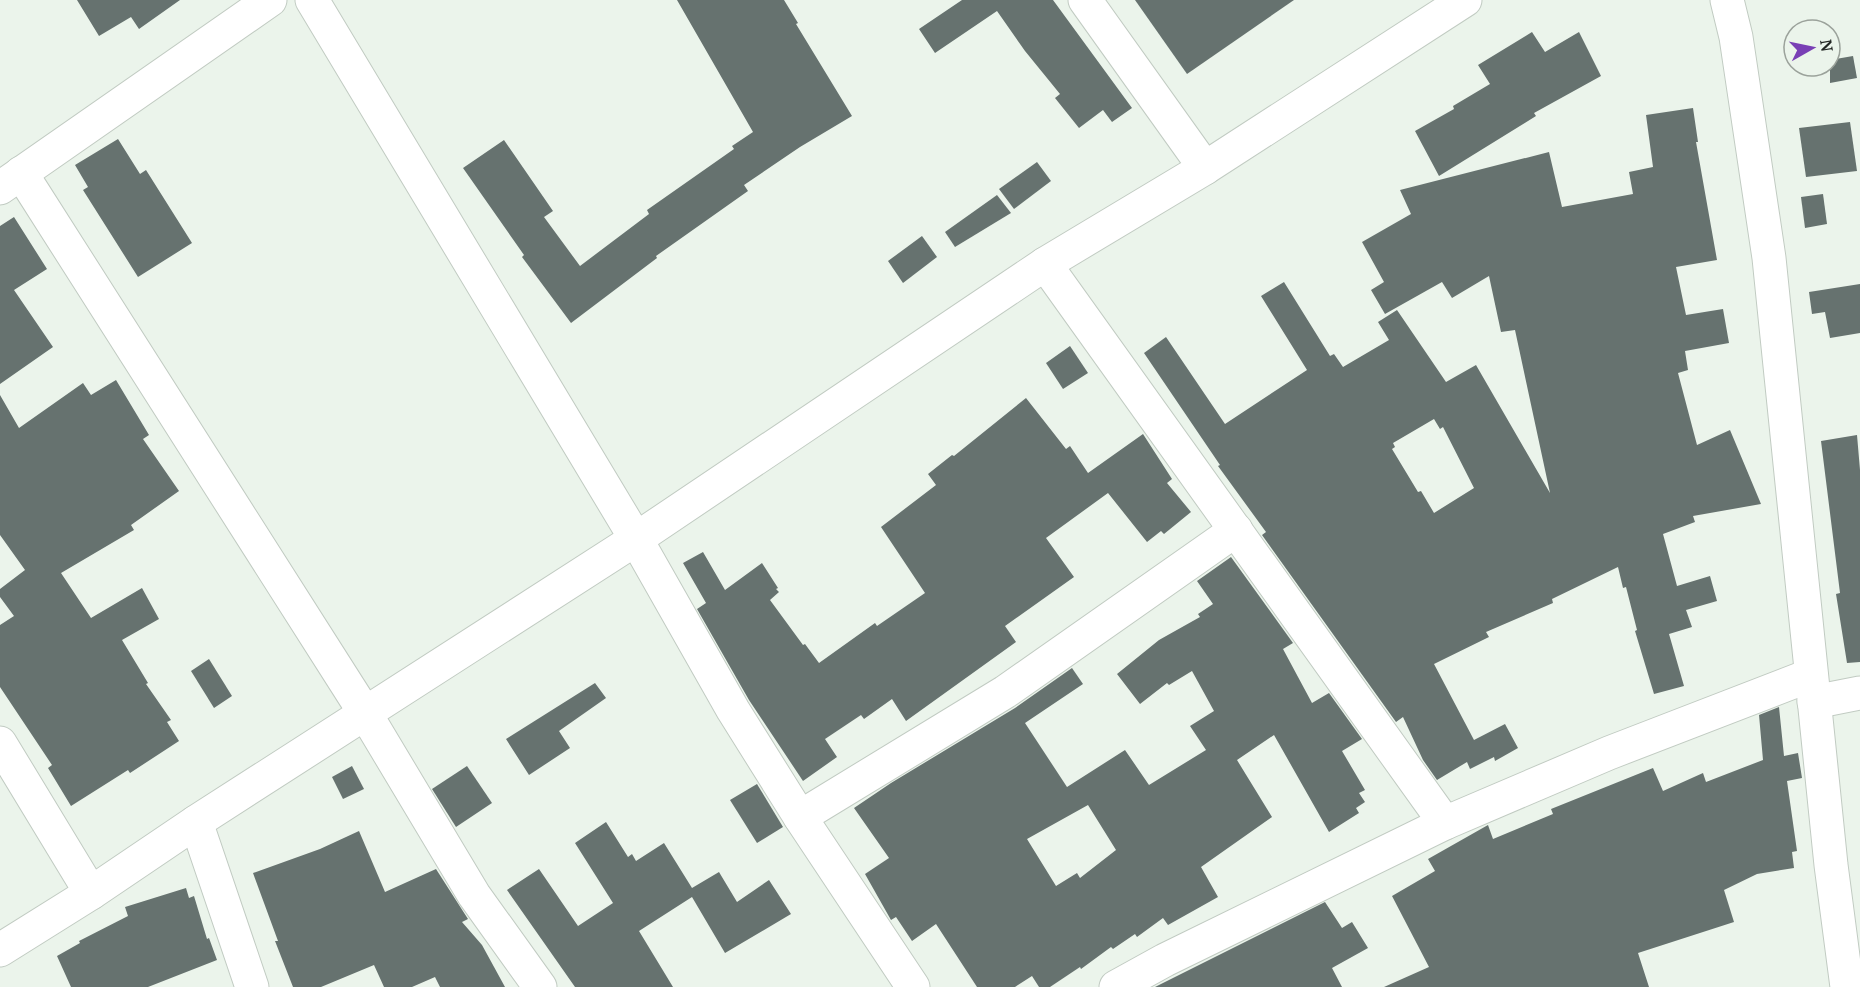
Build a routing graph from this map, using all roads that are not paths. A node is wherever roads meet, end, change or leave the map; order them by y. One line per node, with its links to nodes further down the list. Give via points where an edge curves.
1 (270, 0): 7 (street)
2 (312, 0): 10 (street)
3 (1085, 0): 6 (street)
4 (1465, 0): 6 (street)
5 (1727, 0): 11 (street, via 1769,258)
6 (1205, 168): 8 (street)
7 (11, 181): 13 (street)
8 (1045, 264): 9 (street); 10 (street)
9 (1236, 530): 15 (street, via 1005,692); 17 (street)
10 (636, 539): 13 (street); 15 (street, via 733,710)
11 (1813, 688): 12 (street); 17 (street, via 1609,753); 24 (street)
12 (1860, 693)
13 (365, 712): 16 (street); 21 (street, via 474,895)
14 (0, 743): 18 (street)
15 (800, 817): 22 (street)
16 (196, 822): 18 (street); 20 (street)
17 (1445, 823): 23 (street)
18 (91, 893): 19 (street)
19 (0, 950)
20 (252, 987)
21 (540, 987)
22 (913, 987)
23 (1116, 987)
24 (1846, 987)

